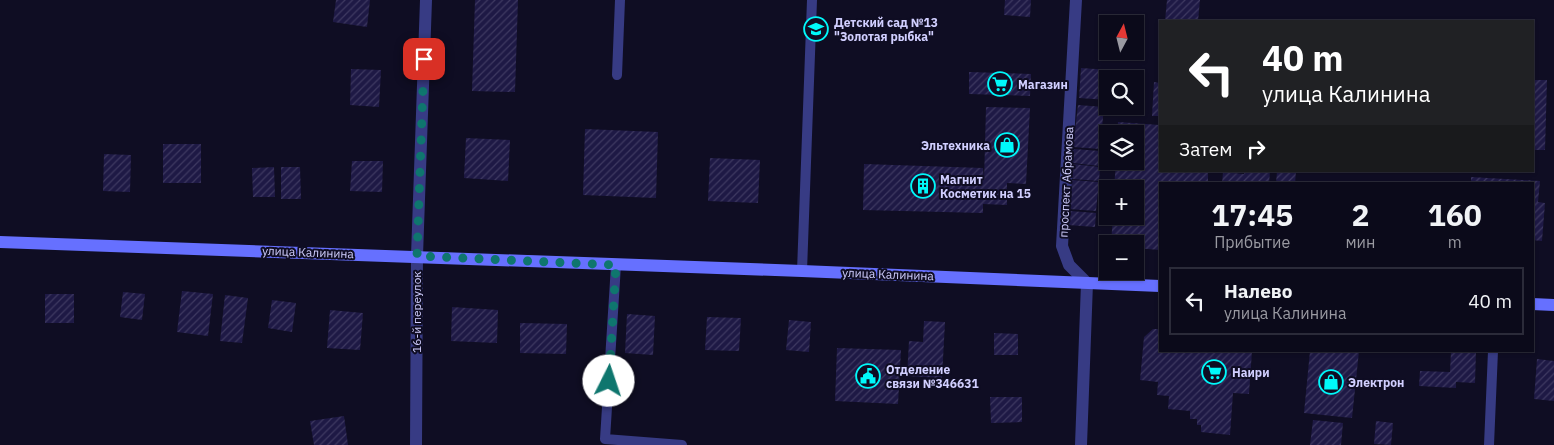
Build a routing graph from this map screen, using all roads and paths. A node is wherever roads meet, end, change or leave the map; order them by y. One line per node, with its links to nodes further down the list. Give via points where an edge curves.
1 (426, 0): 7 (street, 16-й переулок)
2 (620, 0): 5 (lane)
3 (812, 0): 9 (lane)
4 (1076, 0): 10 (street, проспект Абрамова, via 1062,246 1069,265)
5 (617, 75)
6 (0, 242): 7 (main road, улица Калинина)
7 (417, 256): 8 (main road, улица Калинина); 15 (street, 16-й переулок)
8 (616, 265): 9 (main road, улица Калинина); 16 (lane, via 605,439)
9 (802, 271): 10 (main road, улица Калинина)
10 (1087, 283): 11 (main road, улица Калинина); 17 (street)
11 (1159, 286)
12 (1534, 304): 13 (main road)
13 (1554, 305)
14 (1492, 352): 18 (lane)
15 (416, 445)
16 (682, 445)
17 (1081, 445)
18 (1489, 445)

